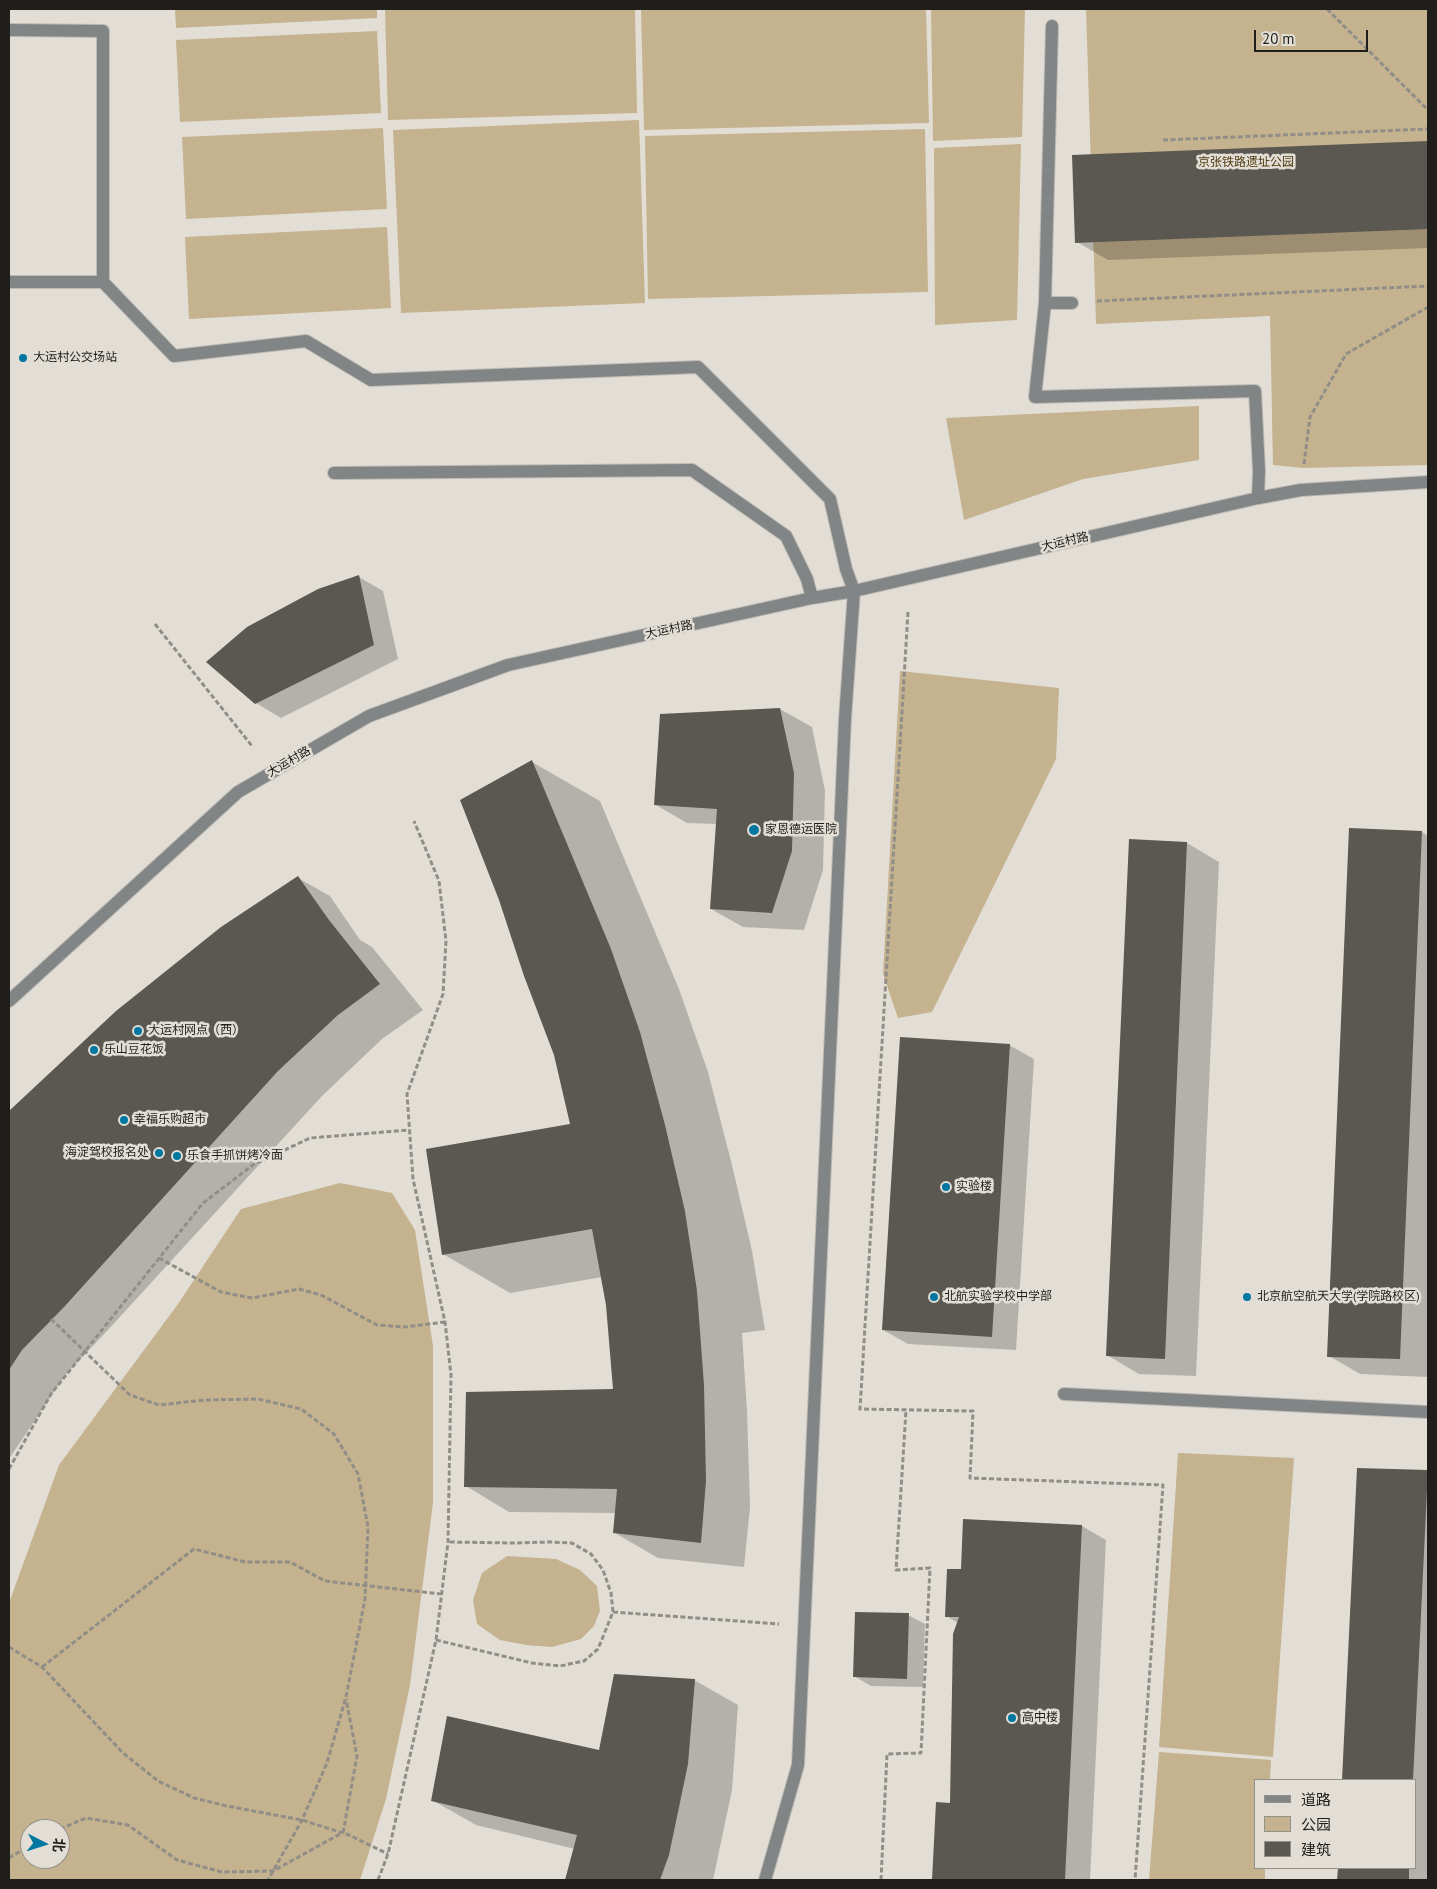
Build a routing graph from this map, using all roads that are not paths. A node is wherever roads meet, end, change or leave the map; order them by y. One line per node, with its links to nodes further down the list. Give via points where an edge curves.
1 (1052, 26): 6 (street)
2 (9, 30): 4 (street, via 103,31)
3 (9, 282): 4 (street)
4 (103, 282): 10 (street, via 174,356 306,341 371,380 698,368 830,499)
5 (1072, 302): 6 (street)
6 (1045, 303): 9 (street, via 1035,397 1255,391)
7 (334, 473): 11 (street, via 692,470 786,536 807,579)
8 (1428, 482): 9 (street, 大运村路, via 1301,490)
9 (1258, 498): 10 (street, 大运村路)
10 (854, 591): 11 (street, 大运村路); 15 (street, via 844,729 798,1765)
11 (812, 598): 12 (street, 大运村路, via 508,665 369,716 238,792)
12 (9, 1001)
13 (1064, 1394): 14 (street)
14 (1428, 1412)
15 (765, 1880)

